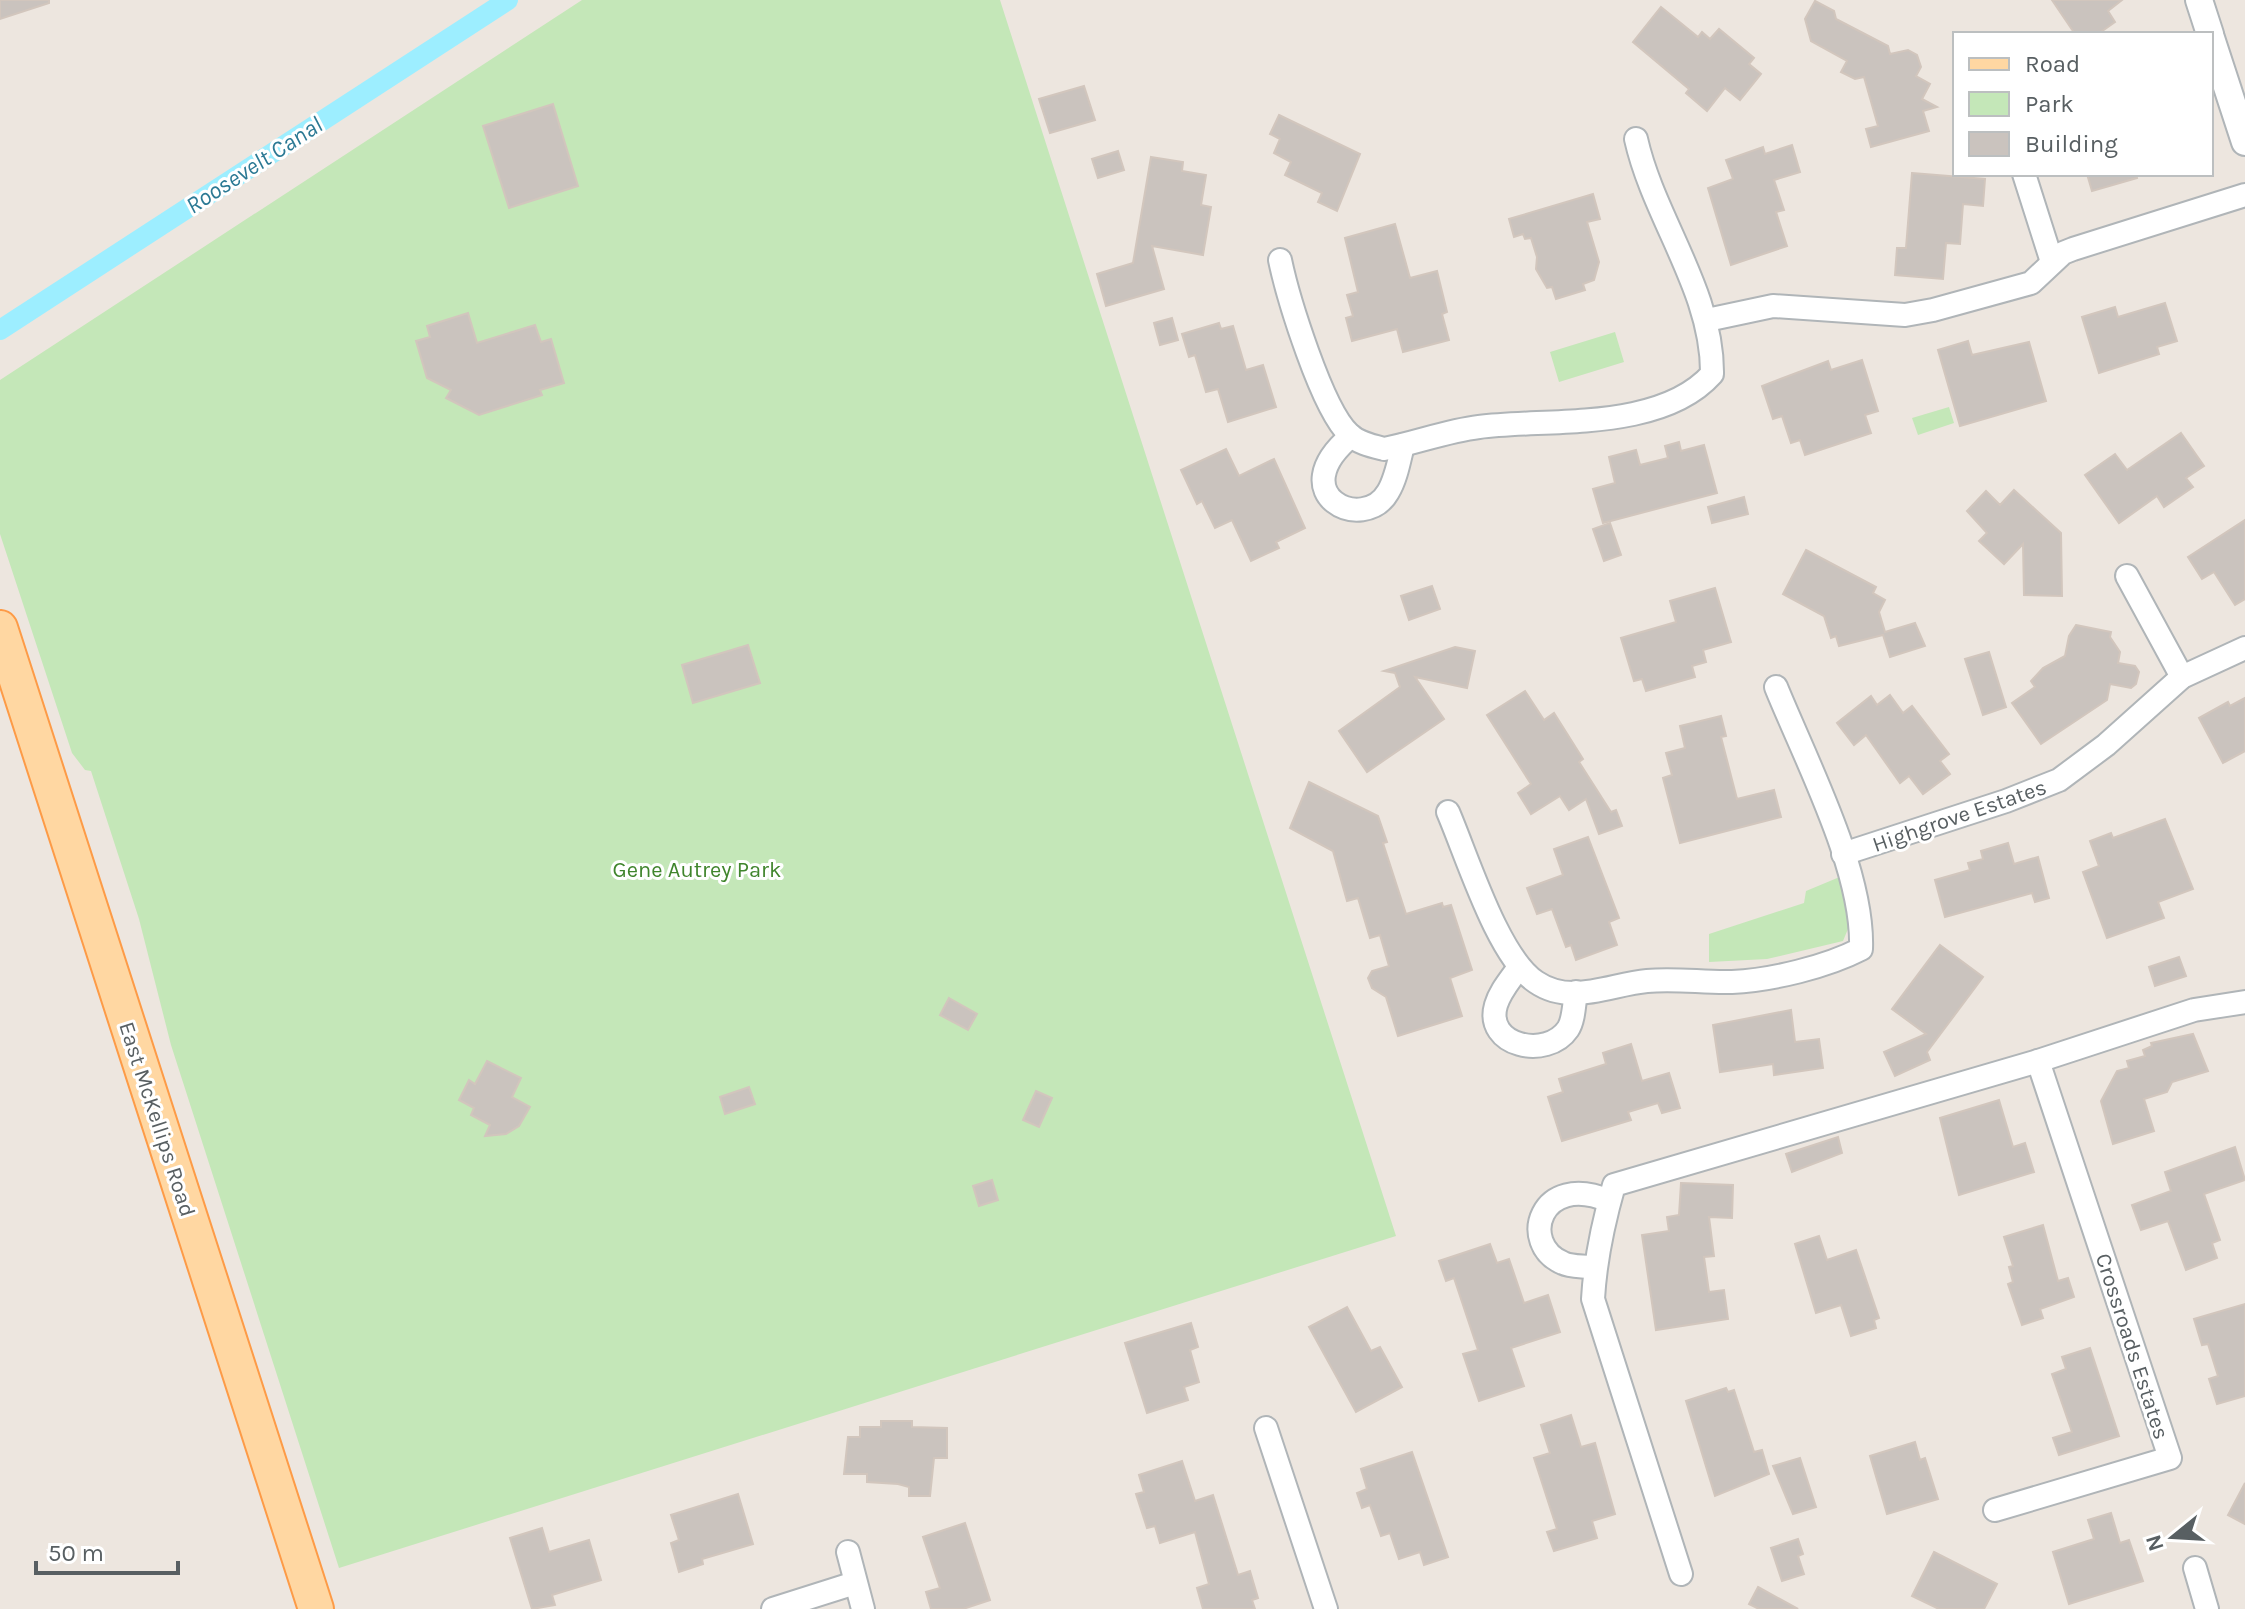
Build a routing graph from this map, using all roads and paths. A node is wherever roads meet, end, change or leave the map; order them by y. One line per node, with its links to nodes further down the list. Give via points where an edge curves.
1 (2199, 0): 2 (street)
2 (2209, 32)
3 (2213, 45): 5 (street)
4 (1636, 139): 10 (street, via 1644,175)
5 (2245, 142)
6 (2025, 176): 9 (street)
7 (2245, 195): 9 (street, via 2073,249)
8 (1280, 260): 11 (street, via 1291,311)
9 (2052, 262): 10 (street, via 2031,283 1905,315 1773,306)
10 (1707, 320): 12 (street, via 1712,374 1690,393 1604,419 1481,426)
11 (1351, 436): 12 (street, via 1384,449); 12 (street, via 1330,453 1323,469 1331,499 1347,509 1376,506 1387,494)
12 (1403, 445)
13 (2127, 576): 16 (street)
14 (0, 628): 32 (main road, East McKellips Road)
15 (2245, 648): 16 (street, Highgrove Estates)
16 (2182, 677): 19 (street, Highgrove Estates, via 2059,780)
17 (1776, 687): 19 (street, Highgrove Estates)
18 (1448, 812): 20 (street, Highgrove Estates, via 1511,960)
19 (1843, 854): 21 (street, Highgrove Estates, via 1862,921 1861,949 1833,963 1733,982 1677,978)
20 (1519, 967): 21 (street, Highgrove Estates, via 1537,983); 21 (street, via 1496,1005 1495,1020 1504,1036 1520,1046 1535,1048 1560,1036 1569,1027)
21 (1576, 992)
22 (2245, 1002): 23 (street, via 2194,1010)
23 (2038, 1061): 24 (street, via 1614,1185); 27 (street, Crossroads Estates, via 2170,1458)
24 (1609, 1201): 25 (street); 25 (street, via 1567,1195 1540,1215 1539,1230 1552,1254 1562,1263)
25 (1594, 1268): 30 (street, via 1593,1299)
26 (1266, 1428): 35 (street)
27 (1995, 1510)
28 (848, 1552): 31 (street)
29 (2195, 1568): 36 (street)
30 (1681, 1574)
31 (855, 1583): 33 (street); 34 (street)
32 (316, 1609)
33 (773, 1609)
34 (863, 1609)
35 (1326, 1609)
36 (2207, 1609)

